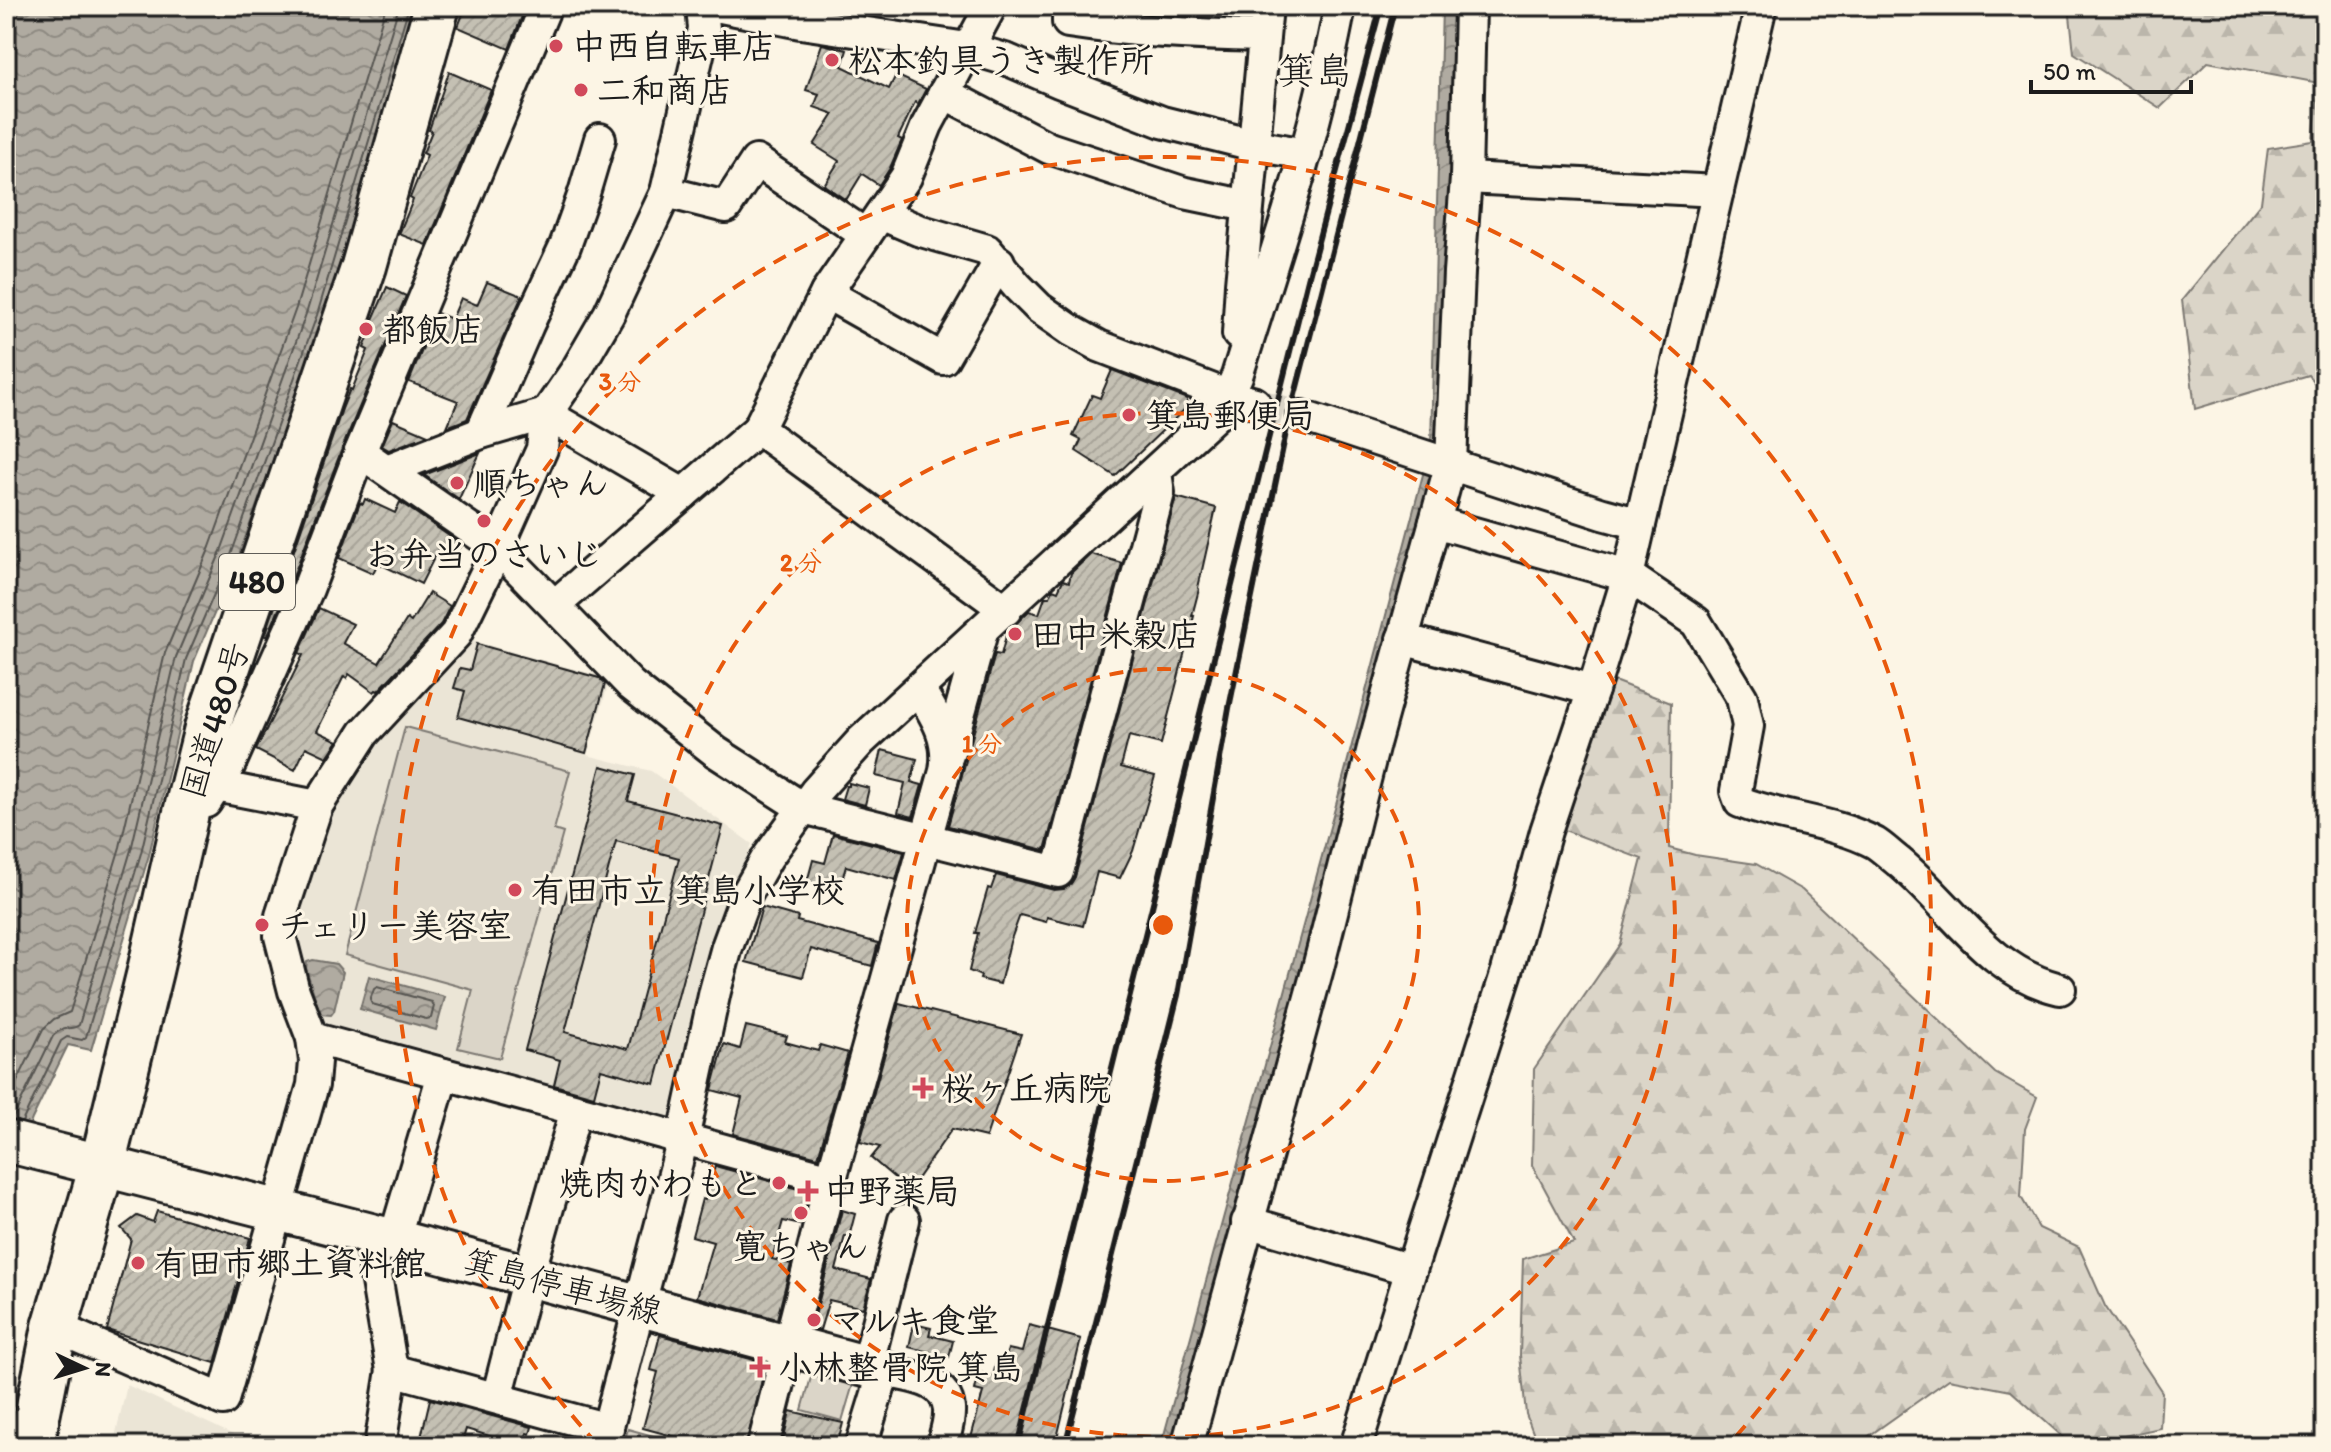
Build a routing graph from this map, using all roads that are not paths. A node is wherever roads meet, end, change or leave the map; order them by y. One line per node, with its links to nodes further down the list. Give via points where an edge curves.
1 (437, 6): 46 (highway, 国道480号 / 480, via 364,266 207,728)
2 (546, 6): 30 (street)
3 (702, 6): 20 (street, via 704,29)
4 (716, 6): 11 (street)
5 (1068, 6): 12 (street, via 1068,22 1183,35)
6 (1267, 6): 12 (street)
7 (1340, 6): 17 (street)
8 (1470, 6): 18 (street)
9 (1761, 6): 19 (street)
10 (980, 9): 13 (street)
11 (864, 19): 13 (street)
12 (1264, 36): 16 (street)
13 (967, 48): 14 (street); 16 (street, via 1162,122)
14 (944, 93): 21 (street, via 1049,148 1185,193); 22 (street, via 906,177)
15 (600, 139): 29 (street, via 565,246)
16 (1254, 145): 17 (street); 21 (street)
17 (1306, 154): 25 (street)
18 (1466, 178): 19 (street); 31 (street)
19 (1718, 191): 36 (street)
20 (666, 192): 22 (street, via 726,207 756,161); 26 (street, via 609,314)
21 (1248, 206): 25 (street)
22 (874, 224): 23 (street, via 918,230 987,250); 24 (street)
23 (999, 262): 24 (street, via 943,359); 25 (street, via 1039,308 1072,331 1126,358)
24 (826, 293): 28 (street)
25 (1240, 392): 33 (street)
26 (546, 414): 29 (street); 34 (street); 37 (street, via 542,449)
27 (1302, 416): 31 (street)
28 (758, 429): 34 (street); 40 (street)
29 (481, 433): 32 (street)
30 (360, 452): 32 (street); 46 (street, via 308,589 230,764)
31 (1451, 463): 35 (street); 36 (street)
32 (387, 470): 37 (street)
33 (1156, 472): 40 (street); 49 (street, via 1159,493 1058,872)
34 (683, 494): 39 (street)
35 (1435, 522): 38 (street); 42 (street)
36 (1640, 524): 38 (street)
37 (498, 548): 39 (street); 47 (street, via 456,634 364,733)
38 (1628, 576): 44 (street); 50 (street, via 1696,622 1742,698 1748,726 1736,791 1740,802 1877,844 1995,957)
39 (555, 605): 48 (street, via 631,685 716,752)
40 (1006, 610): 41 (street)
41 (982, 632): 43 (street); 45 (street)
42 (1402, 639): 44 (street); 60 (street)
43 (919, 689): 45 (street, via 942,730); 48 (street, via 861,741)
44 (1593, 690): 62 (street)
45 (947, 760): 49 (street)
46 (201, 799): 47 (street); 56 (highway, 国道480号 / 480, via 150,971)
47 (317, 806): 51 (street, via 281,916 280,936)
48 (803, 808): 49 (street); 54 (street, via 767,858 736,919)
49 (927, 840): 57 (street)
50 (2060, 989)
51 (312, 1038): 52 (street); 58 (street, via 313,1085)
52 (443, 1074): 53 (street); 61 (street)
53 (576, 1110): 54 (street); 63 (street)
54 (683, 1139): 57 (street); 64 (street)
55 (6, 1141): 56 (main road, 箕島停車場線)
56 (102, 1166): 58 (main road, 箕島停車場線); 65 (highway, 国道480号 / 480)
57 (831, 1179): 66 (street)
58 (277, 1211): 61 (main road, 箕島停車場線); 65 (street, via 223,1400)
59 (904, 1220): 67 (street)
60 (1247, 1222): 62 (street); 76 (street)
61 (382, 1237): 63 (main road, 箕島停車場線); 68 (street)
62 (1411, 1270): 77 (street)
63 (528, 1277): 64 (main road, 箕島停車場線); 69 (street)
64 (640, 1307): 66 (main road, 箕島停車場線); 70 (street)
65 (55, 1327): 71 (highway, 国道480号 / 480)
66 (790, 1346): 67 (main road, 箕島停車場線); 73 (street)
67 (876, 1369): 74 (street); 75 (street, via 934,1384 945,1395 949,1409)
68 (392, 1370): 69 (street); 72 (street)
69 (497, 1398): 70 (street)
70 (605, 1438)
71 (31, 1446)
72 (380, 1446)
73 (763, 1446)
74 (861, 1446)
75 (942, 1446)
76 (1187, 1446)
77 (1356, 1446)

